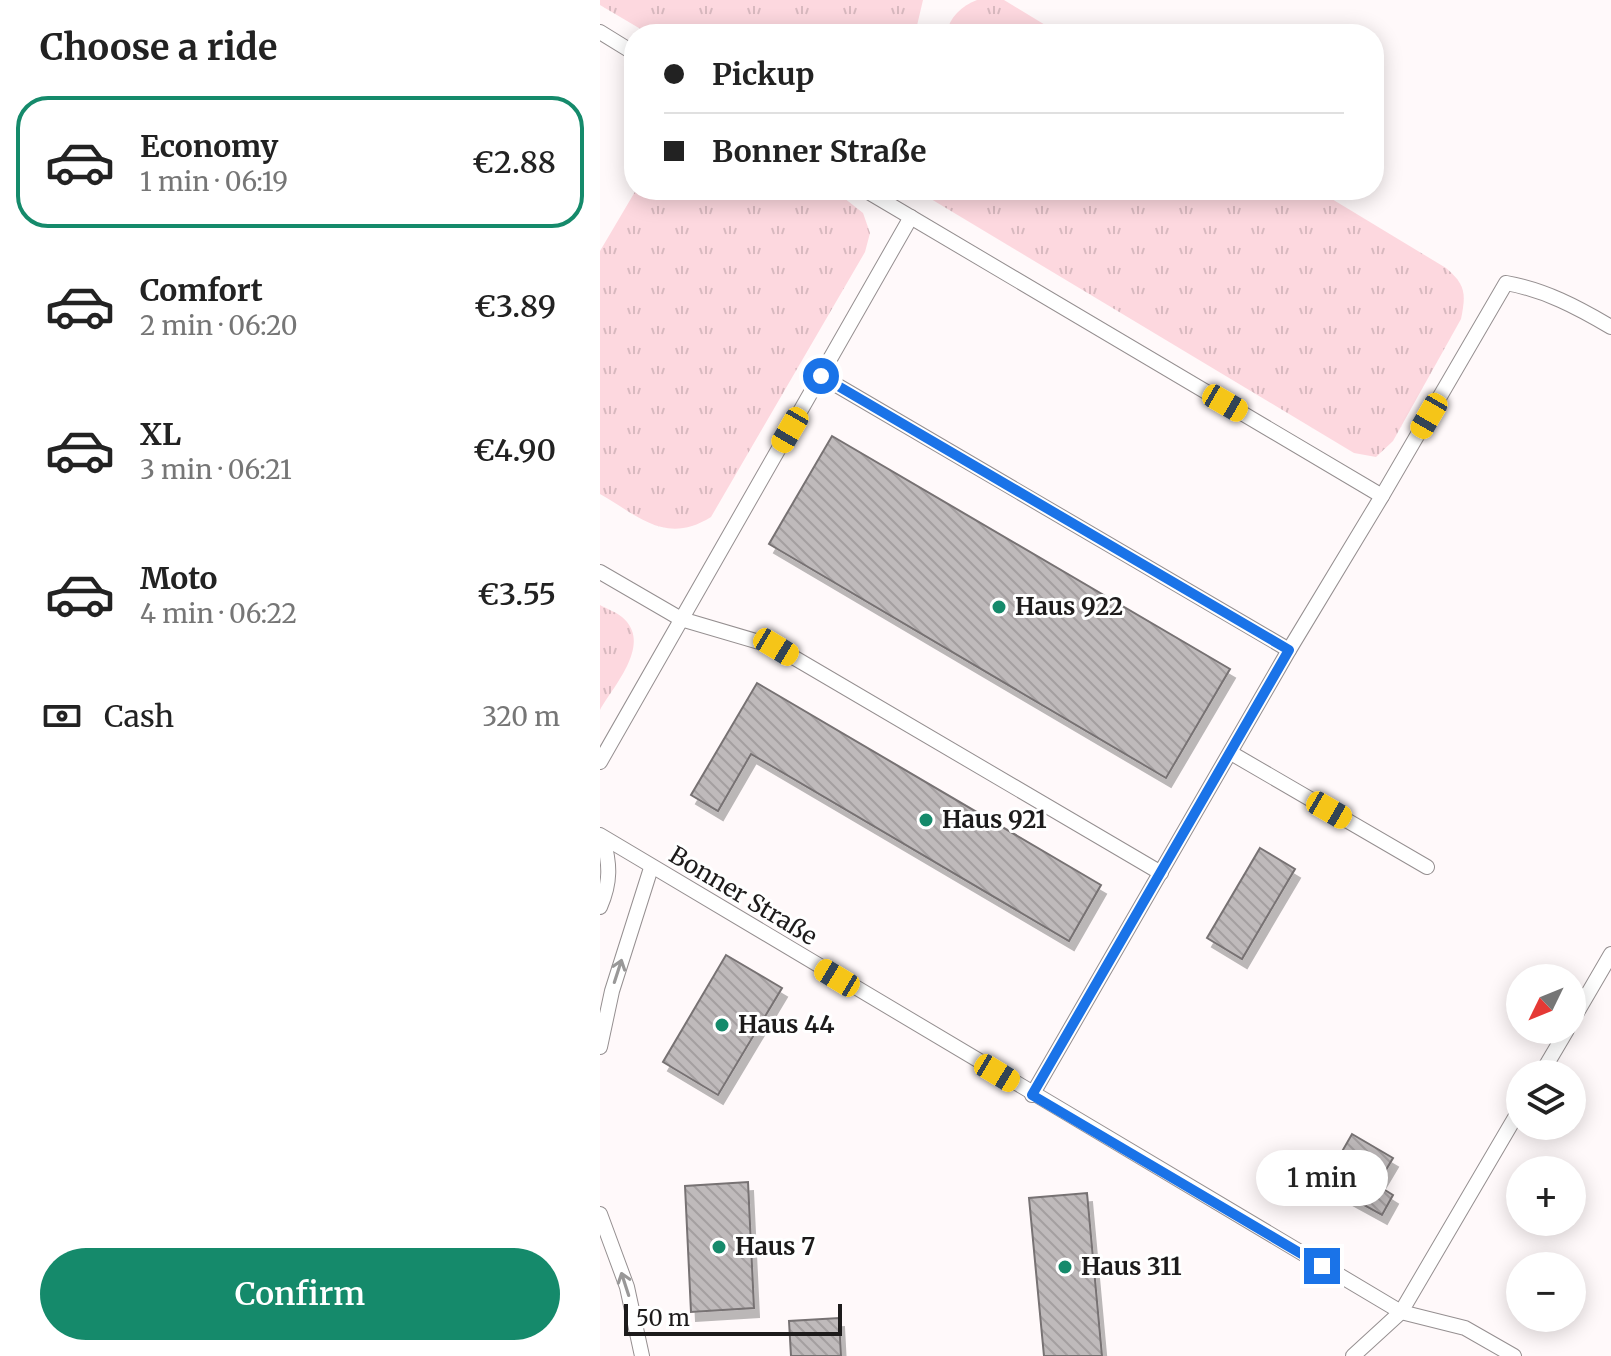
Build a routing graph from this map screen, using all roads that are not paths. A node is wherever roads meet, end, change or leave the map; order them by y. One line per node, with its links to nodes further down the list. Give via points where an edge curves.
1 (600, 32): 2 (lane)
2 (624, 47)
3 (882, 200): 4 (lane)
4 (911, 217): 6 (lane); 7 (lane)
5 (1611, 327): 7 (lane, via 1573,305 1506,283)
6 (821, 376): 9 (lane); 10 (lane)
7 (1382, 496): 10 (lane)
8 (600, 572): 9 (lane)
9 (681, 619): 12 (lane); 16 (lane, via 776,647)
10 (1289, 650): 11 (lane)
11 (1231, 753): 14 (lane); 16 (lane)
12 (600, 762)
13 (601, 836): 15 (lane, Bonner Straße); 17 (lane, via 610,865)
14 (1427, 867)
15 (651, 868): 20 (lane, one-way to 15); 21 (lane, Bonner Straße)
16 (1161, 873): 21 (lane)
17 (600, 907)
18 (1611, 954): 19 (lane)
19 (1586, 997)
20 (600, 1047)
21 (1032, 1095): 24 (lane, Bonner Straße)
22 (1506, 1133): 24 (lane)
23 (600, 1214): 25 (lane, one-way to 23, via 627,1287)
24 (1401, 1312): 26 (lane); 27 (lane, Bonner Straße, via 1465,1328)
25 (642, 1356)
26 (1353, 1356)
27 (1514, 1356)

